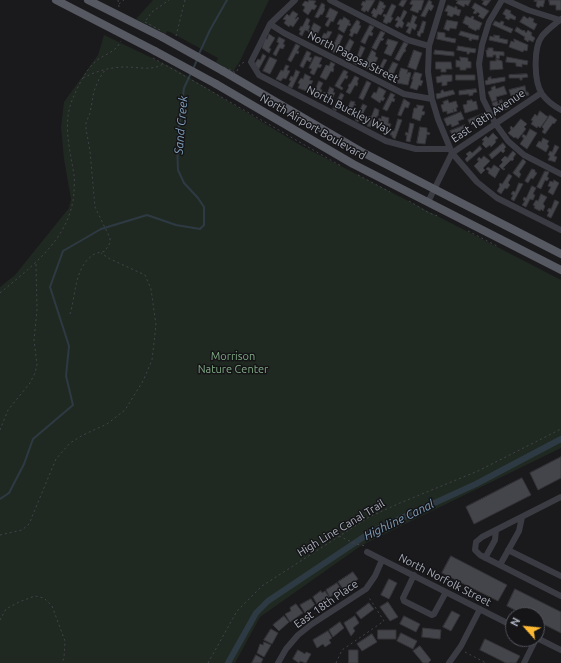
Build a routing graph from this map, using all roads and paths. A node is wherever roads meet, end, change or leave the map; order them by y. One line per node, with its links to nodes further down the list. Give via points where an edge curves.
1 (56, 0): 18 (main road, North Airport Boulevard)
2 (88, 0): 29 (main road, North Airport Boulevard, bridge, via 162,37 360,151)
3 (118, 0): 11 (path)
4 (124, 0): 11 (path)
5 (169, 0): 14 (path, via 152,12)
6 (295, 0): 15 (street)
7 (330, 0): 17 (street, via 408,40)
8 (442, 0): 17 (street)
9 (502, 0): 26 (street, via 490,22 479,64 483,99)
10 (506, 0): 13 (street)
11 (118, 5): 12 (path)
12 (119, 9)
13 (561, 20): 23 (street, via 542,37 535,56)
14 (145, 22)
15 (270, 24): 19 (street); 24 (street, North Pagosa Street, via 404,94)
16 (121, 41): 34 (path, via 117,48 95,62 72,98 67,122 68,144 75,178 73,203 66,224 55,243)
17 (429, 46): 24 (street, via 428,72)
18 (154, 54): 22 (path, bridge); 30 (main road, North Airport Boulevard, bridge, via 216,84 353,164)
19 (248, 62): 21 (path, via 240,64); 27 (street, North Buckley Way, via 260,75 386,141 416,149)
20 (105, 70): 32 (path, via 94,91 86,123 95,207 110,238 108,247)
21 (236, 73)
22 (204, 87)
23 (541, 93): 25 (street); 26 (street, East 18th Avenue)
24 (432, 99): 27 (street)
25 (561, 110)
26 (495, 123): 27 (street, East 18th Avenue); 28 (street, via 508,141 524,155)
27 (451, 151): 29 (street, East 18th Avenue); 31 (street, via 477,182 497,198)
28 (561, 174)
29 (434, 190): 30 (street, East 18th Avenue); 33 (main road, North Airport Boulevard)
30 (428, 202): 35 (main road, North Airport Boulevard)
31 (561, 230)
32 (101, 253): 37 (path, via 92,255 80,272); 43 (path, via 145,275 156,325 152,360 143,381 125,410 107,424 70,443 56,459 30,524 22,530)
33 (561, 254)
34 (36, 263): 36 (path); 39 (path, via 37,310 34,340 37,365 30,383 8,410)
35 (561, 270)
36 (0, 293)
37 (70, 314)
38 (561, 429): 44 (path, High Line Canal Trail, via 478,471 400,503)
39 (0, 430)
40 (561, 497): 41 (street)
41 (522, 517): 42 (street); 45 (street, via 519,531)
42 (496, 530): 47 (street, via 495,540); 47 (street, via 476,542 475,550)
43 (0, 535)
44 (339, 536): 46 (path, via 366,546); 63 (path, High Line Canal Trail, via 262,586 237,611)
45 (508, 550): 49 (street); 51 (street)
46 (368, 553): 48 (street, North Norfolk Street)
47 (485, 558): 49 (street)
48 (382, 560): 50 (street, North Norfolk Street); 64 (street, East 18th Place, via 366,589 302,632 291,642)
49 (500, 565): 54 (street)
50 (414, 575): 52 (street, North Norfolk Street); 52 (street, via 403,598 411,605 432,615)
51 (561, 576)
52 (446, 592): 55 (street, North Norfolk Street)
53 (368, 596): 65 (path, via 384,622 342,650)
54 (561, 596)
55 (480, 609): 57 (street, North Norfolk Street); 66 (street)
56 (0, 620): 62 (path, via 6,610 19,602 35,596 44,598 52,606 66,642)
57 (505, 622)
58 (545, 643): 60 (street)
59 (532, 647): 68 (street)
60 (561, 650)
61 (464, 652): 67 (path)
62 (62, 663)
63 (208, 663)
64 (278, 663)
65 (336, 663)
66 (449, 663)
67 (486, 663)
68 (524, 663)

